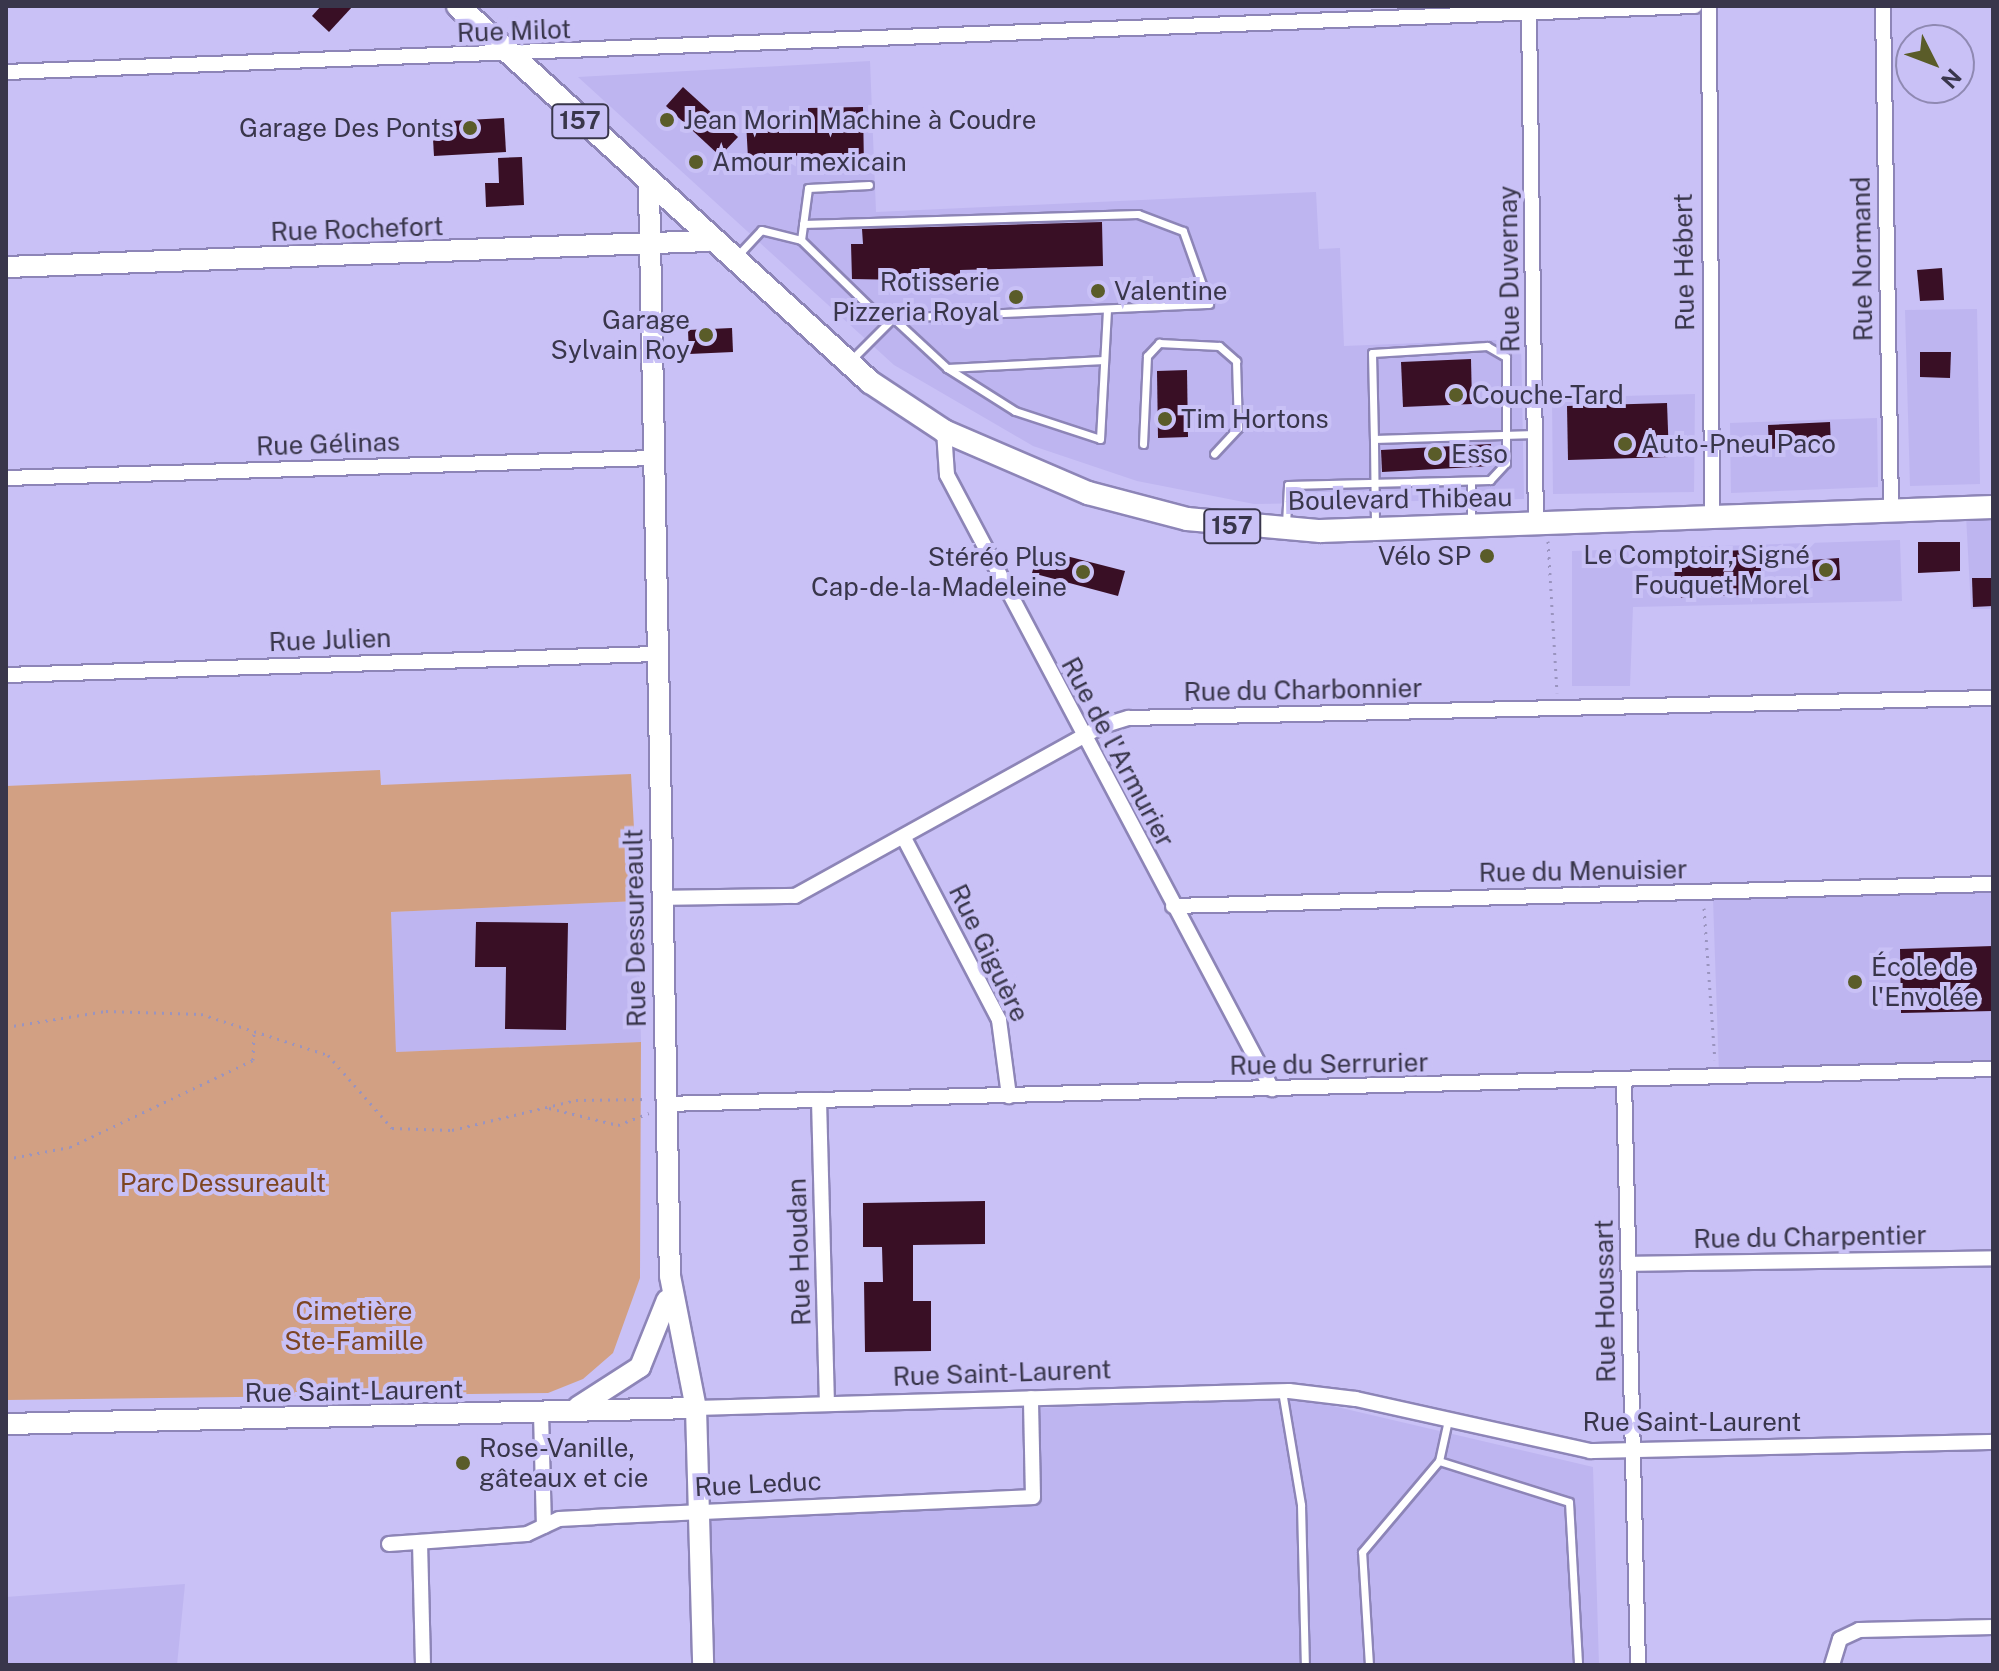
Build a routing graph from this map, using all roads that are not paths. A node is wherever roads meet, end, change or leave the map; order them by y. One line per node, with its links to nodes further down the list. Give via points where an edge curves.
1 (458, 6): 6 (main road, Boulevard Thibeau / 157)
2 (1695, 6): 5 (street, Rue Milot)
3 (1709, 6): 33 (street, Rue Hébert)
4 (1883, 6): 32 (street, Rue Normand)
5 (1529, 13): 6 (street, Rue Milot); 23 (street, Rue Duvernay)
6 (510, 55): 7 (street, Rue Milot); 9 (main road, Boulevard Thibeau / 157)
7 (6, 72)
8 (869, 185): 10 (lane, via 808,188)
9 (649, 187): 12 (main road, Boulevard Thibeau / 157); 13 (street, Rue Dessureault)
10 (803, 224): 11 (lane); 16 (lane, via 1101,211 1138,214 1183,231 1209,304)
11 (801, 240): 14 (lane, via 761,230); 17 (lane)
12 (709, 241): 13 (street, Rue Rochefort); 14 (main road, Boulevard Thibeau / 157)
13 (648, 245): 15 (street, Rue Rochefort); 27 (street, Rue Dessureault)
14 (732, 261): 19 (main road, Boulevard Thibeau / 157)
15 (6, 267)
16 (1107, 309): 17 (lane); 18 (lane)
17 (890, 320): 19 (lane); 20 (lane)
18 (1104, 360): 20 (lane); 20 (lane, via 1100,439 1015,411)
19 (848, 364): 21 (main road, Boulevard Thibeau / 157)
20 (947, 368)
21 (944, 431): 36 (main road, Boulevard Thibeau / 157, via 1117,502); 41 (street, Rue de l'Armurier, via 947,475)
22 (1506, 434): 23 (lane); 24 (lane); 24 (lane, via 1506,357 1487,346 1372,353); 29 (lane, via 1506,463 1490,480)
23 (1535, 434): 34 (street, Rue Duvernay)
24 (1374, 439): 30 (lane)
25 (1143, 444): 26 (lane, via 1147,356 1159,343 1219,346 1236,361 1238,428)
26 (1214, 454)
27 (652, 458): 28 (street, Rue Gélinas); 38 (street, Rue Dessureault)
28 (6, 478)
29 (1471, 481): 30 (lane); 35 (lane)
30 (1374, 485): 36 (lane, via 1288,485); 37 (lane)
31 (1993, 507): 32 (main road, Boulevard Thibeau / 157)
32 (1891, 511): 33 (main road, Boulevard Thibeau / 157)
33 (1712, 517): 34 (main road, Boulevard Thibeau / 157)
34 (1536, 524): 35 (main road, Boulevard Thibeau / 157)
35 (1471, 527): 37 (main road, Boulevard Thibeau / 157)
36 (1286, 530): 37 (main road, Boulevard Thibeau / 157)
37 (1375, 531)
38 (656, 654): 39 (street, Rue Julien); 44 (street, Rue Dessureault)
39 (6, 675)
40 (1993, 698): 41 (street, Rue du Charbonnier, via 1129,718)
41 (1083, 738): 42 (street, Rue du Charbonnier); 45 (street, Rue de l'Armurier)
42 (904, 838): 44 (street, Rue du Charbonnier, via 788,898); 49 (street, Rue Giguère, via 999,1020)
43 (1993, 884): 45 (street, Rue du Menuisier)
44 (661, 898): 51 (street, Rue Dessureault)
45 (1173, 906): 48 (street, Rue de l'Armurier)
46 (1993, 1069): 47 (street, Rue du Serrurier)
47 (1624, 1081): 48 (street, Rue du Serrurier); 53 (street, Rue Houssart)
48 (1272, 1089): 49 (street, Rue du Serrurier)
49 (1009, 1096): 50 (street, Rue du Serrurier)
50 (819, 1100): 51 (street, Rue du Serrurier); 57 (street, Rue Houdan)
51 (653, 1105): 54 (street, Rue Dessureault)
52 (1993, 1258): 53 (street, Rue du Charpentier)
53 (1628, 1264): 64 (street, Rue Houssart)
54 (670, 1289): 58 (street, Rue Dessureault); 59 (street, via 640,1367 606,1395)
55 (1282, 1391): 56 (street, Rue Saint-Laurent); 61 (street, Rue Saint-Laurent); 73 (lane, via 1301,1505)
56 (1031, 1398): 57 (street, Rue Saint-Laurent); 66 (street, Rue Leduc, via 1033,1497)
57 (827, 1403): 58 (street, Rue Saint-Laurent)
58 (696, 1408): 59 (street, Rue Saint-Laurent); 66 (street, Rue Dessureault)
59 (562, 1412): 60 (street, Rue Saint-Laurent)
60 (541, 1413): 62 (street, Rue Saint-Laurent); 67 (street)
61 (1448, 1420): 64 (street, Rue Saint-Laurent, via 1575,1449); 65 (lane)
62 (6, 1424)
63 (1993, 1442): 64 (street, Rue Saint-Laurent)
64 (1633, 1451): 76 (street, Rue Houssart)
65 (1439, 1461): 74 (lane, via 1362,1552); 75 (lane, via 1569,1502)
66 (699, 1511): 67 (street, Rue Leduc); 72 (street, Rue Dessureault)
67 (544, 1526): 68 (street, Rue Leduc)
68 (420, 1542): 69 (street, Rue Leduc); 71 (street)
69 (389, 1544)
70 (1993, 1627): 77 (street, via 1859,1630 1840,1639)
71 (423, 1665)
72 (703, 1665)
73 (1305, 1665)
74 (1369, 1665)
75 (1578, 1665)
76 (1638, 1665)
77 (1832, 1665)

